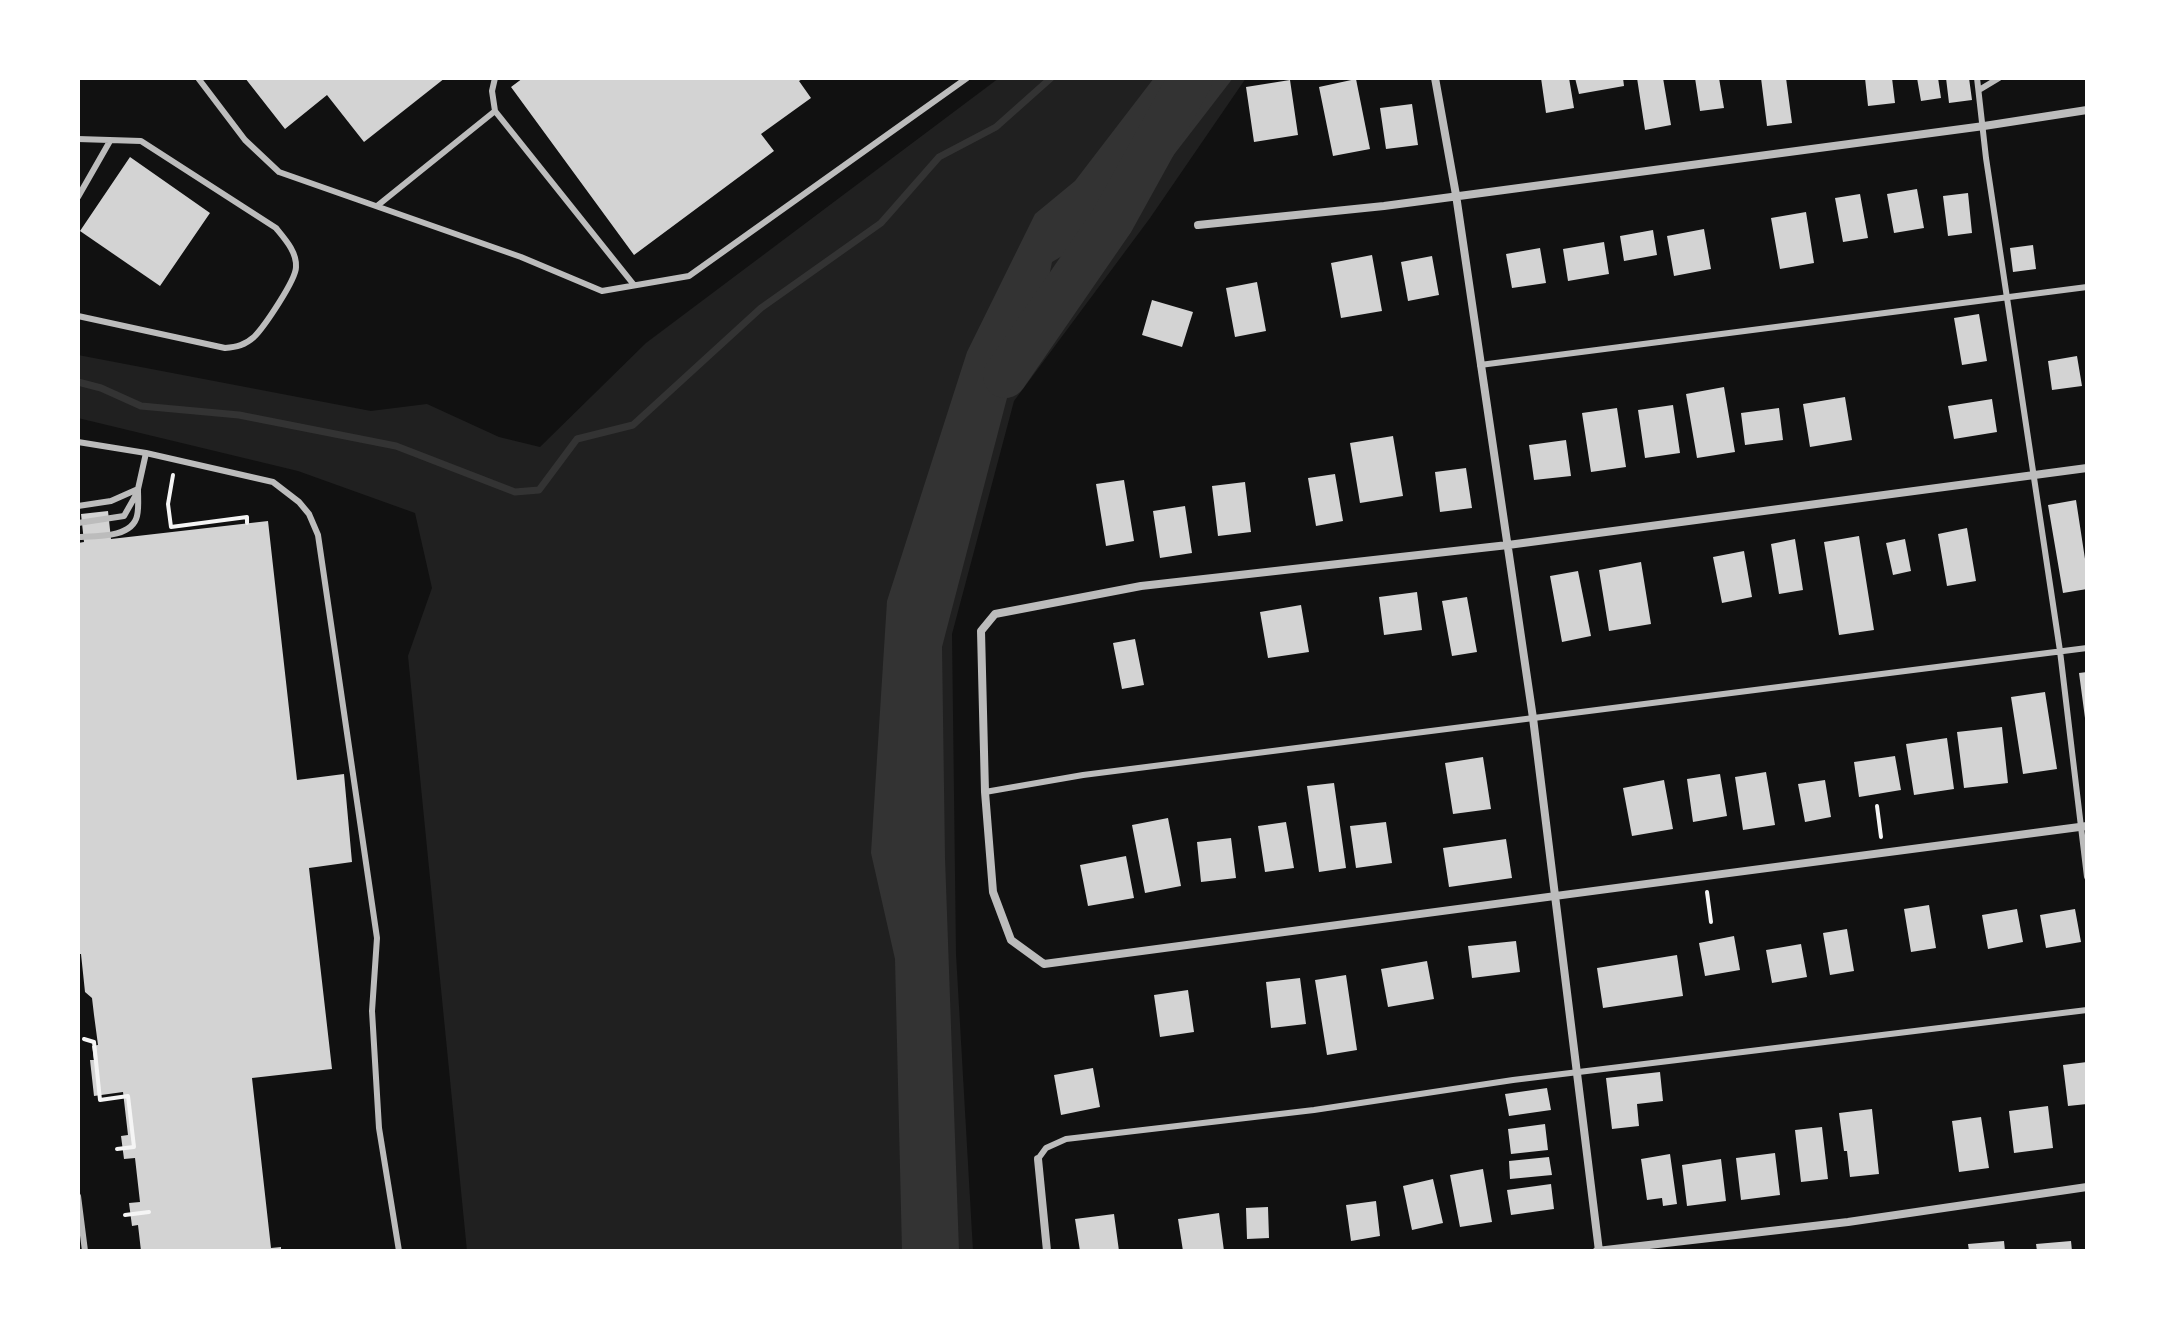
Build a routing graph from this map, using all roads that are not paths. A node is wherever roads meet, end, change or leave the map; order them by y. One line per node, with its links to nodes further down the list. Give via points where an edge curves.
1 (198, 78): 15 (lane, via 245,140 279,172)
2 (495, 78): 9 (lane)
3 (967, 78): 17 (lane, via 689,276)
4 (1435, 78): 13 (street)
5 (1977, 78): 7 (lane)
6 (1999, 78): 7 (lane)
7 (1979, 90): 10 (lane)
8 (2087, 110): 10 (street)
9 (495, 111): 15 (lane); 17 (lane)
10 (1984, 126): 13 (street); 19 (lane)
11 (78, 139): 12 (lane)
12 (110, 141): 14 (lane); 20 (lane, via 141,141 276,228 288,242 296,267 293,280 255,335 241,346 225,348)
13 (1456, 195): 16 (street); 21 (street)
14 (78, 197)
15 (377, 206): 17 (lane, via 602,291)
16 (1198, 225)
17 (634, 285)
18 (2087, 287): 19 (lane)
19 (2008, 297): 21 (lane); 25 (lane)
20 (78, 316)
21 (1480, 365): 30 (street)
22 (78, 442): 23 (lane)
23 (146, 453): 26 (lane); 44 (lane, via 273,482 299,502 318,535 377,938 372,1011 379,1128)
24 (2087, 468): 25 (street)
25 (2033, 475): 30 (street); 32 (lane)
26 (138, 489): 27 (lane, via 111,501); 28 (lane, via 124,516); 29 (lane, via 132,526 120,533)
27 (78, 506)
28 (78, 523)
29 (78, 537)
30 (1508, 545): 33 (street); 34 (street, via 1141,586 995,614 981,631)
31 (2087, 648): 32 (lane)
32 (2060, 651): 33 (lane); 35 (lane)
33 (1533, 718): 34 (lane); 37 (street)
34 (985, 792): 37 (street, via 993,892 1011,940 1044,964)
35 (2084, 827): 36 (lane); 37 (street)
36 (2087, 877)
37 (1555, 897): 39 (street)
38 (2087, 1010): 39 (lane)
39 (1579, 1072): 40 (lane, via 1066,1139 1046,1148); 46 (street)
40 (1038, 1159): 45 (street)
41 (2087, 1187): 46 (street)
42 (78, 1196): 43 (lane)
43 (85, 1251)
44 (399, 1251)
45 (1047, 1251)
46 (1598, 1251)

